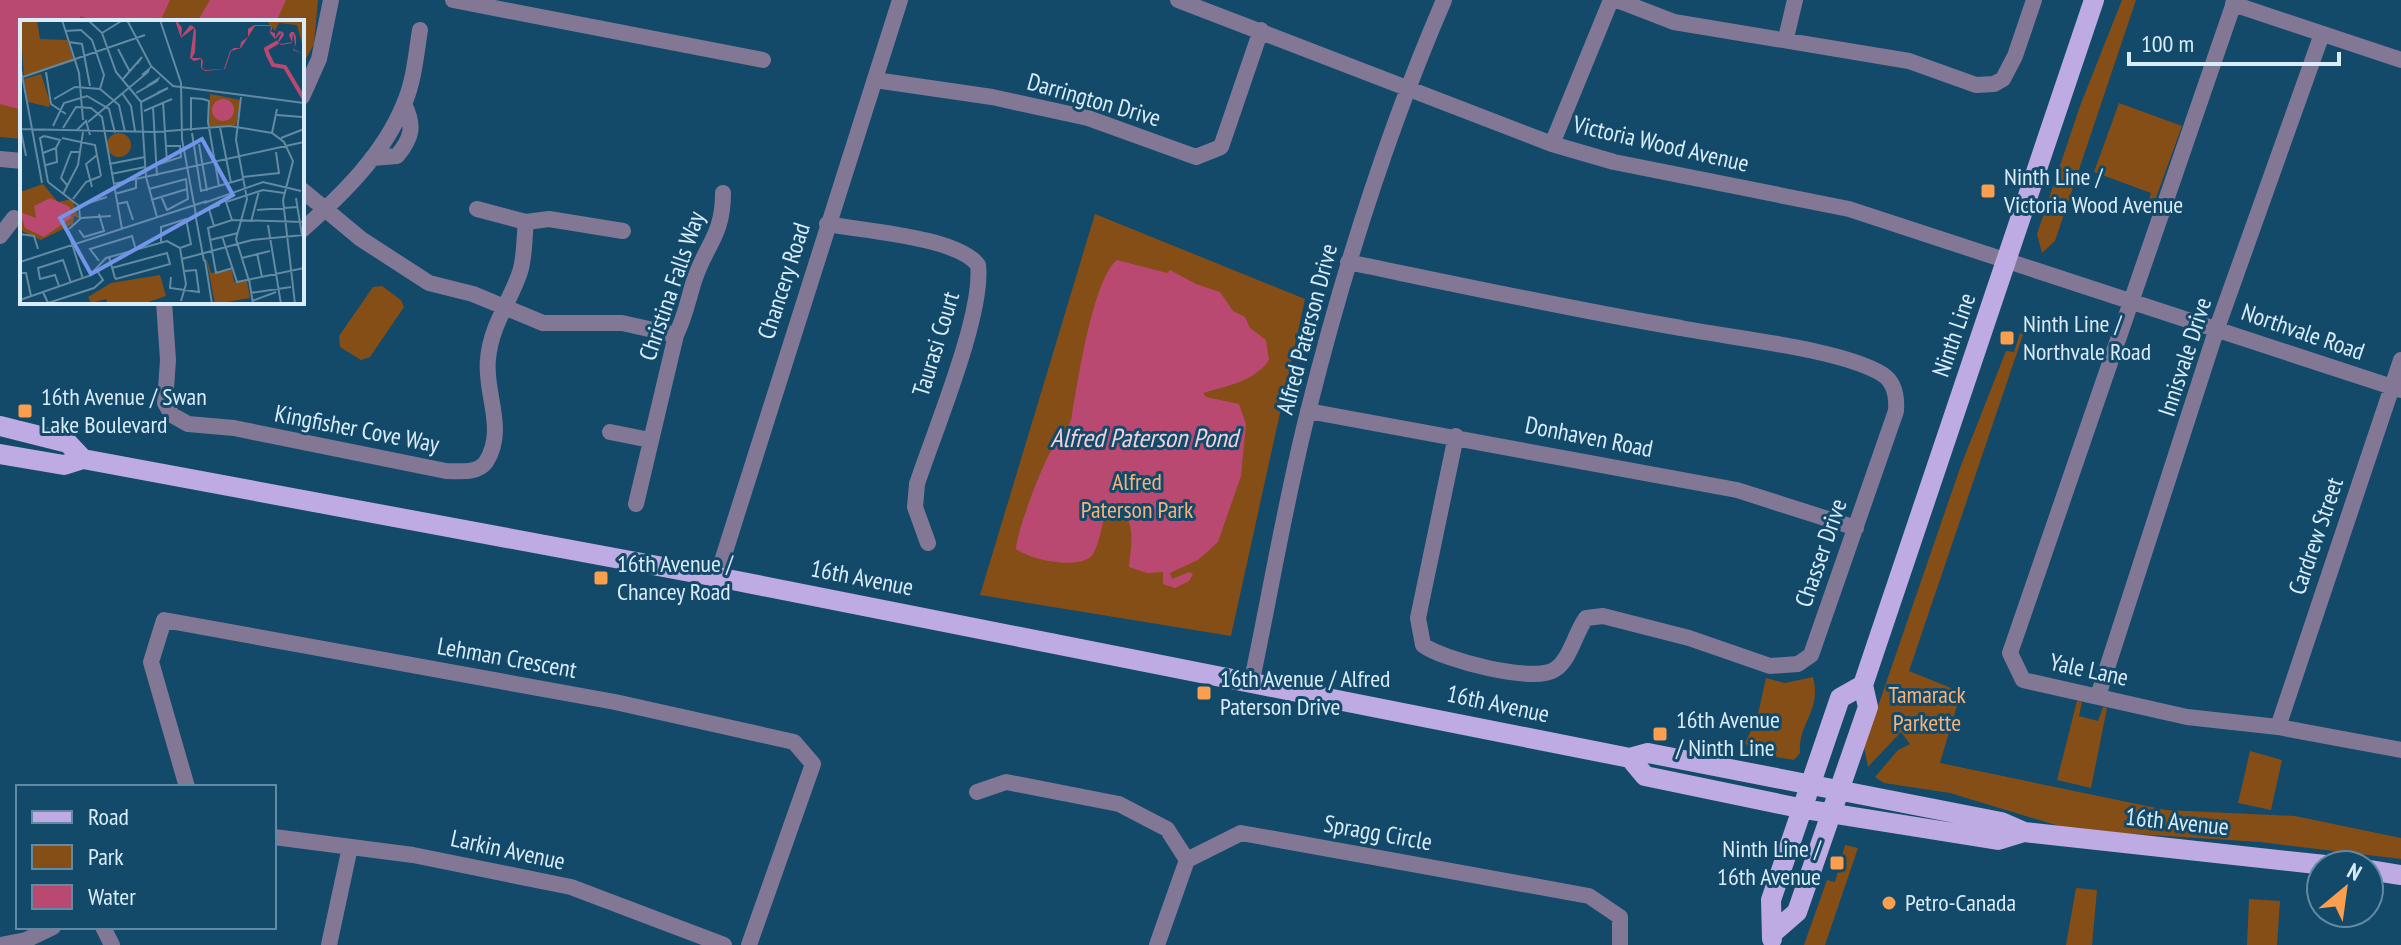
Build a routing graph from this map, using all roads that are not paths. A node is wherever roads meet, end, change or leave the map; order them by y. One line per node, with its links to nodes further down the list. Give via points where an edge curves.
1 (331, 0): 19 (street, via 319,59)
2 (453, 0): 15 (street)
3 (900, 0): 17 (street, Chancery Road)
4 (1178, 0): 12 (street, Victoria Wood Avenue)
5 (1444, 0): 18 (street, Alfred Paterson Drive)
6 (1614, 0): 14 (street, via 1674,22); 20 (street)
7 (1795, 0): 14 (street)
8 (2034, 0): 14 (street, via 2015,56 2003,79 1994,84 1976,85 1909,61)
9 (2094, 0): 33 (main road, Ninth Line)
10 (2234, 2): 13 (street); 35 (street)
11 (420, 30): 26 (street, via 404,104 372,158)
12 (1261, 30): 17 (street, Darrington Drive, via 1221,147 1196,157 1088,118); 18 (street, Victoria Wood Avenue)
13 (2322, 34): 16 (street); 38 (street, Innisvale Drive)
14 (1786, 38)
15 (763, 60)
16 (2401, 60)
17 (875, 80): 29 (street, Chancery Road)
18 (1407, 87): 20 (street, Victoria Wood Avenue); 34 (street, Alfred Paterson Drive)
19 (304, 93)
20 (1552, 144): 33 (street, Victoria Wood Avenue, via 1614,162 1849,209)
21 (0, 159): 22 (street)
22 (20, 161)
23 (304, 192): 26 (street)
24 (723, 193): 39 (street, Christina Falls Way, via 720,231 694,281)
25 (477, 209): 28 (street)
26 (325, 210): 30 (street); 37 (street, via 429,283)
27 (12, 217): 32 (street)
28 (526, 222): 31 (street, via 549,219); 37 (street, via 521,270)
29 (827, 224): 51 (street, Taurasi Court, via 941,245 972,256 978,265 980,282 967,334 917,484 915,507); 52 (street, Chancery Road)
30 (304, 228)
31 (623, 231)
32 (0, 236)
33 (2007, 260): 35 (street, Northvale Road); 54 (main road, Ninth Line)
34 (1348, 262): 42 (street, Alfred Paterson Drive); 50 (street, Chasser Drive, via 1799,349 1886,376 1897,398)
35 (2131, 299): 38 (street, Northvale Road); 55 (street, Yale Lane, via 2010,653 2023,680)
36 (164, 304): 37 (street, Kingfisher Cove Way, via 165,403 172,415 188,424 234,428 446,471 484,465 495,434 488,361)
37 (503, 305): 39 (street, via 543,323 622,323)
38 (2217, 328): 41 (street, Northvale Road); 55 (street, Innisvale Drive)
39 (676, 335): 46 (street, Christina Falls Way)
40 (2401, 360): 41 (street, Cardrew Street)
41 (2396, 389): 56 (street, Cardrew Street)
42 (1308, 411): 45 (street, Donhaven Road); 53 (street, Alfred Paterson Drive)
43 (0, 426): 48 (main road, 16th Avenue, via 68,443)
44 (610, 432): 46 (street)
45 (1456, 436): 50 (street, Donhaven Road, via 1737,490); 50 (street, Chasser Drive, via 1418,618 1423,645 1437,655 1531,676 1553,672 1564,662 1586,618 1603,616 1770,666 1798,664 1811,655)
46 (650, 440): 49 (street, Christina Falls Way)
47 (0, 454): 48 (main road, 16th Avenue, via 64,465)
48 (83, 459): 52 (main road, 16th Avenue)
49 (636, 504)
50 (1856, 528)
51 (928, 543)
52 (717, 577): 53 (main road, 16th Avenue)
53 (1252, 680): 58 (main road, 16th Avenue)
54 (1863, 685): 60 (main road, Ninth Line, via 1840,698); 61 (main road, Ninth Line, via 1868,707)
55 (2098, 696): 56 (street, Yale Lane, via 2187,717)
56 (2278, 727): 57 (street, Yale Lane)
57 (2401, 750)
58 (1630, 758): 60 (main road, 16th Avenue, via 1648,753); 63 (main road, 16th Avenue, via 1645,776)
59 (186, 785): 75 (street, Lehman Crescent, via 151,662 164,620 615,702 794,742 813,764)
60 (1811, 786): 61 (main road, 16th Avenue); 63 (main road, Ninth Line)
61 (1839, 791): 64 (main road, Ninth Line); 65 (main road, 16th Avenue, via 2001,822)
62 (977, 792): 68 (street, via 1006,782 1119,804 1167,829)
63 (1804, 809): 64 (main road, 16th Avenue); 71 (main road, Ninth Line, via 1771,900)
64 (1831, 812): 65 (main road, 16th Avenue, via 1998,840); 71 (main road, Ninth Line, via 1797,912)
65 (2024, 832): 69 (main road, 16th Avenue)
66 (276, 837): 67 (street, Larkin Avenue)
67 (350, 847): 73 (street); 74 (street, Larkin Avenue, via 571,887)
68 (1187, 860): 76 (street); 77 (street, Spragg Circle, via 1241,833 1589,896 1620,917)
69 (2305, 863)
70 (49, 929): 72 (street)
71 (1772, 939)
72 (1, 945)
73 (329, 945)
74 (724, 945)
75 (749, 945)
76 (1157, 945)
77 (1620, 945)

